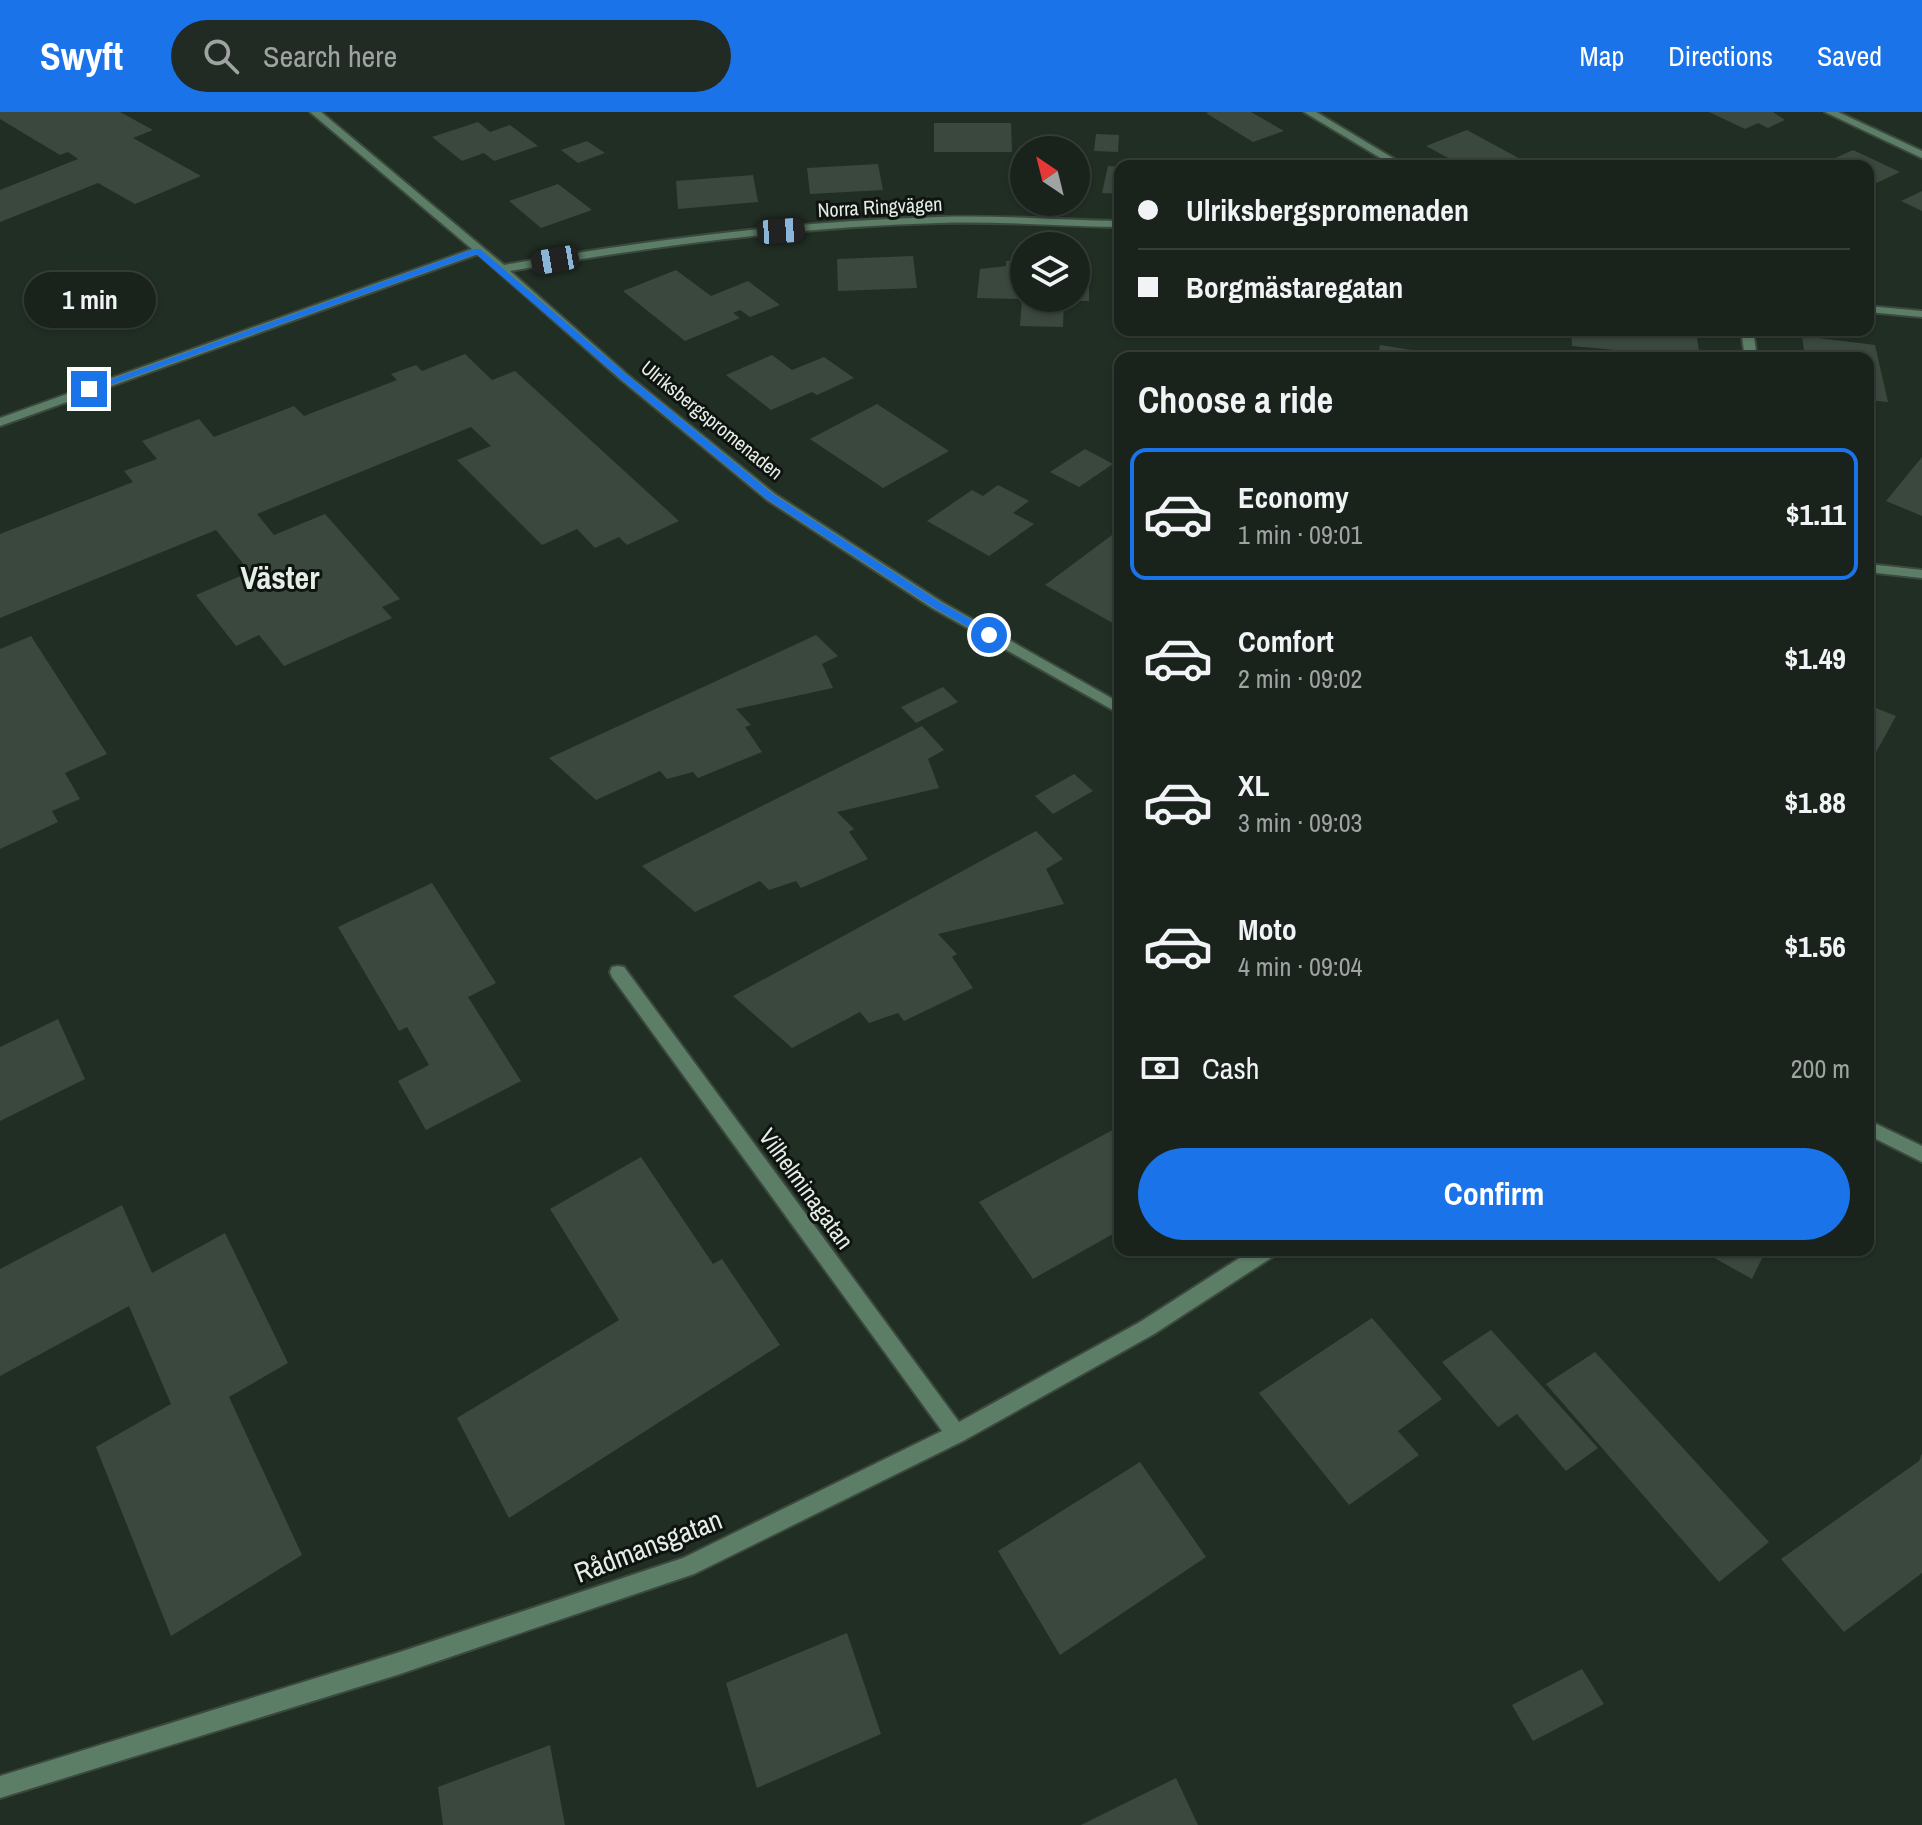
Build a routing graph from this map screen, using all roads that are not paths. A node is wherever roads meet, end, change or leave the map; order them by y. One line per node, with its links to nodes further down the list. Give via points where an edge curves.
1 (315, 112): 7 (street, Ulriksbergspromenaden)
2 (1309, 112): 5 (street)
3 (1830, 112): 4 (street)
4 (1922, 155)
5 (1391, 160)
6 (1114, 224): 8 (street, Norra Ringvägen, via 938,220 781,231 635,245)
7 (477, 251): 8 (street, Ulriksbergspromenaden); 11 (street)
8 (502, 269): 14 (street, Ulriksbergspromenaden, via 771,497 937,605)
9 (1874, 310): 10 (street)
10 (1922, 314)
11 (0, 422)
12 (1874, 569): 13 (street)
13 (1922, 574)
14 (1114, 706)
15 (618, 972): 19 (street, Vilhelminagatan)
16 (1874, 1130): 17 (street)
17 (1922, 1154)
18 (1259, 1256): 19 (street, Rådmansgatan, via 1147,1328)
19 (956, 1434): 20 (street, Rådmansgatan, via 687,1567)
20 (0, 1787)

